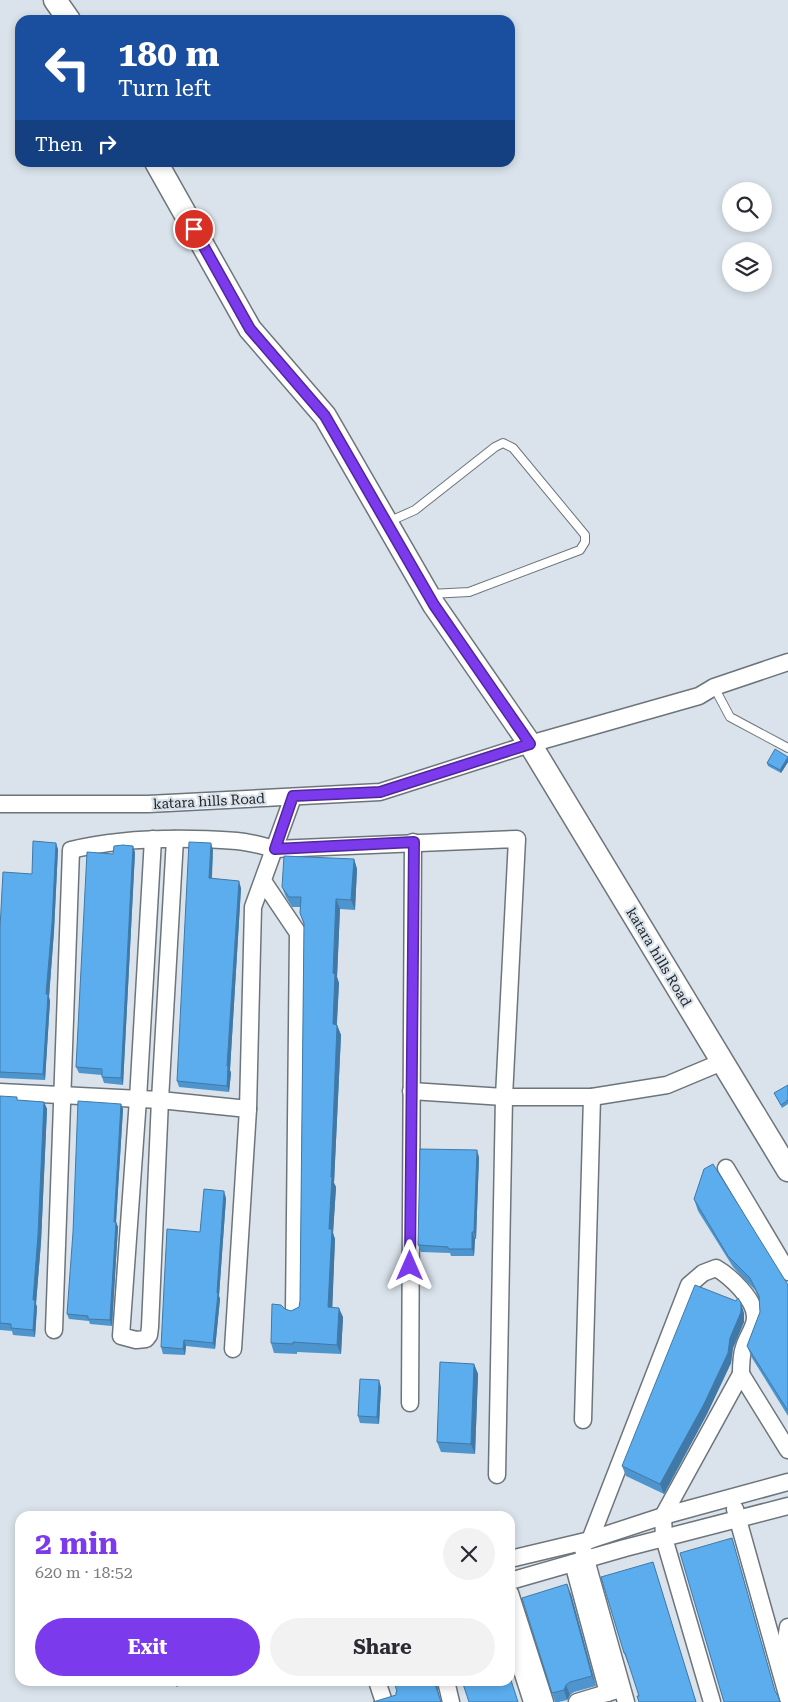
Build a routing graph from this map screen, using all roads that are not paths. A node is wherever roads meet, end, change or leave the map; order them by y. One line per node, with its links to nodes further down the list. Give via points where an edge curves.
1 (55, 0): 2 (main road)
2 (66, 15)
3 (159, 167): 4 (main road, katara hills Road, via 250,329 325,416)
4 (387, 523): 5 (main road, katara hills Road); 5 (lane, via 415,510 503,443 513,448 585,535 580,550 469,592)
5 (428, 594): 8 (main road, katara hills Road)
6 (788, 662): 7 (street, katara hills Road)
7 (714, 687): 8 (street, katara hills Road, via 699,696); 9 (lane, via 730,717)
8 (530, 744): 10 (street, katara hills Road, via 380,792); 17 (main road, katara hills Road)
9 (788, 748)
10 (293, 796): 11 (street, katara hills Road, via 148,804); 15 (street)
11 (0, 804)
12 (153, 839): 13 (street); 20 (street, via 71,850); 23 (street)
13 (175, 839): 15 (street, via 238,841); 24 (street)
14 (414, 842): 15 (street); 18 (street); 21 (street, via 517,839)
15 (275, 849): 16 (street)
16 (263, 881): 25 (street, via 253,907); 29 (street, via 298,933)
17 (722, 1062): 22 (street, via 667,1085); 27 (main road, katara hills Road)
18 (411, 1091): 21 (street); 33 (street)
19 (0, 1092): 20 (street)
20 (62, 1095): 23 (street); 30 (street)
21 (504, 1097): 22 (street); 36 (street)
22 (592, 1097): 34 (street)
23 (138, 1099): 24 (street); 24 (street, via 121,1336 136,1340 146,1338 150,1327)
24 (160, 1100): 25 (street)
25 (248, 1108): 31 (street)
26 (726, 1168): 28 (street)
27 (788, 1170)
28 (788, 1272)
29 (294, 1311)
30 (54, 1330)
31 (232, 1349)
32 (741, 1374): 35 (street); 40 (street); 43 (street, via 743,1348 755,1319 754,1308 745,1294 716,1268 688,1285)
33 (410, 1403)
34 (583, 1420)
35 (788, 1450)
36 (497, 1475)
37 (788, 1482): 38 (street)
38 (732, 1497): 40 (street); 41 (street)
39 (788, 1506): 41 (street)
40 (663, 1516): 42 (street); 43 (street)
41 (738, 1520): 42 (street); 50 (street)
42 (664, 1538): 45 (street); 60 (street)
43 (586, 1541): 44 (street); 45 (street)
44 (515, 1558)
45 (579, 1561): 46 (street); 53 (street)
46 (515, 1580)
47 (515, 1609): 58 (street)
48 (788, 1627): 50 (street)
49 (515, 1648): 57 (street)
50 (781, 1673): 54 (street)
51 (379, 1686): 55 (street)
52 (447, 1686): 56 (street)
53 (618, 1694): 59 (street)
54 (788, 1698)
55 (384, 1702)
56 (451, 1702)
57 (532, 1702)
58 (545, 1702)
59 (577, 1702)
60 (712, 1702)

